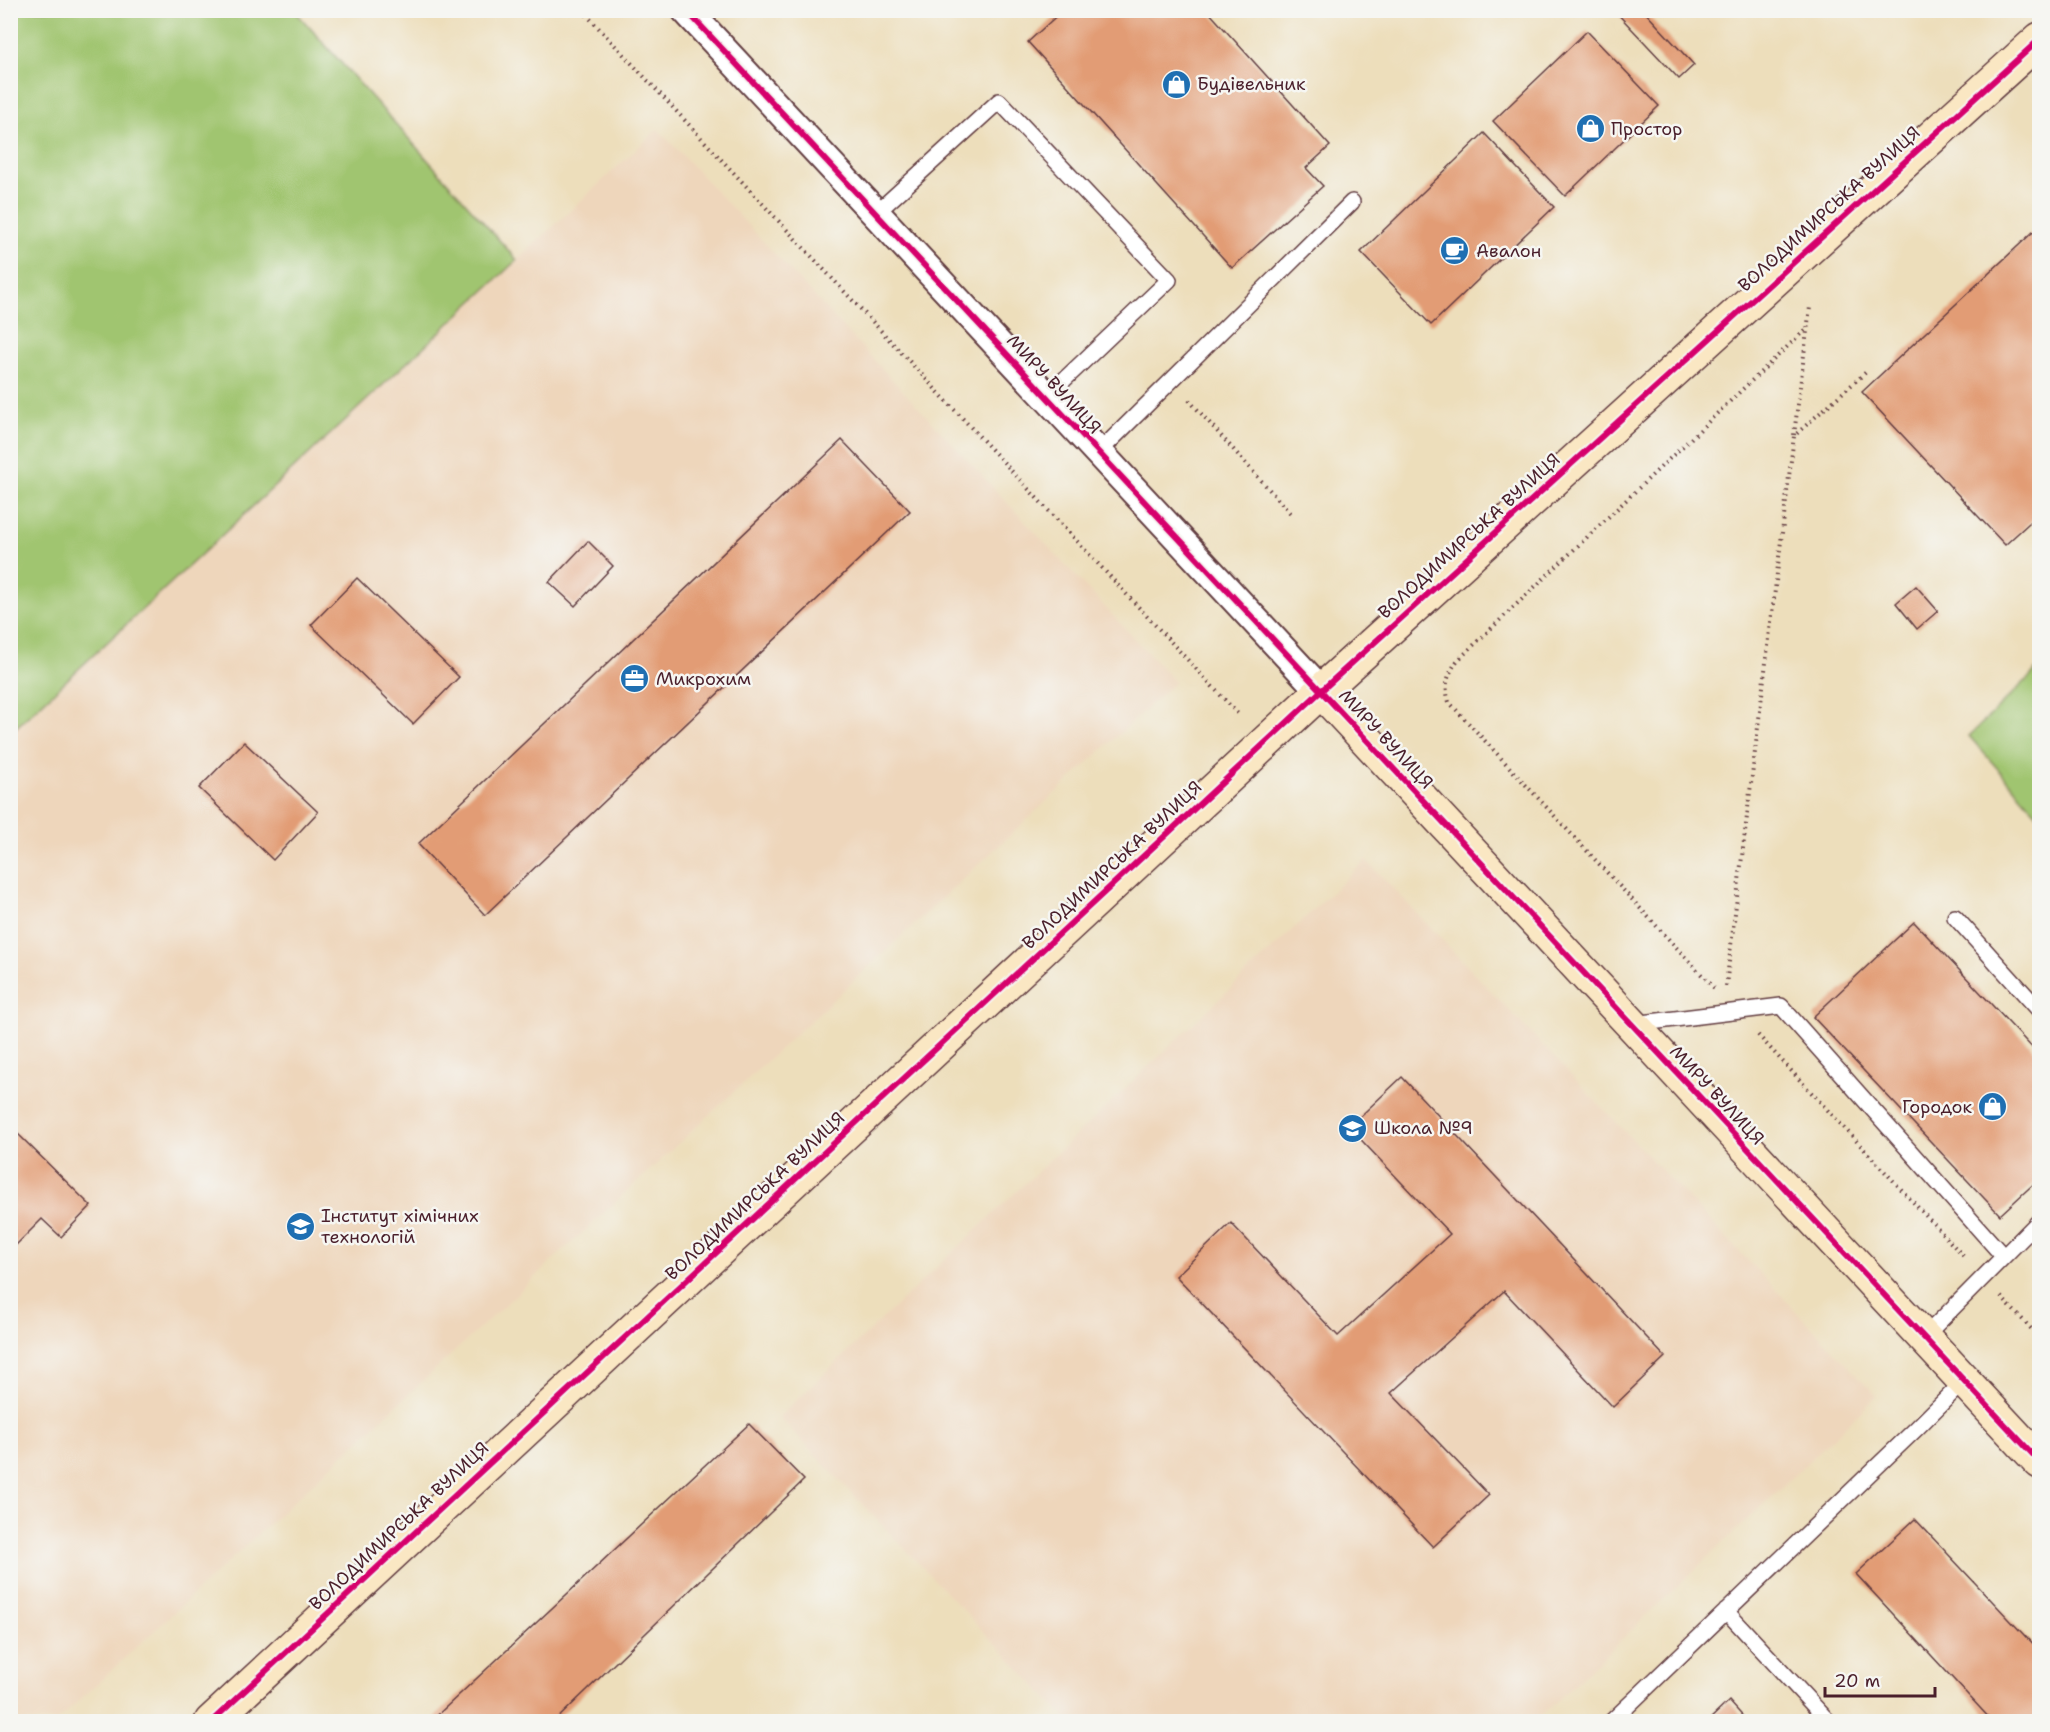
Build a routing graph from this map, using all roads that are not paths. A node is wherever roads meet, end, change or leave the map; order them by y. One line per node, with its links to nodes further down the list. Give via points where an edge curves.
1 (686, 10): 4 (street, МИРУ ВУЛИЦЯ)
2 (2040, 39): 7 (street, ВОЛОДИМИРСЬКА ВУЛИЦЯ)
3 (1352, 202): 6 (lane)
4 (875, 214): 5 (street, МИРУ ВУЛИЦЯ); 5 (lane, via 999,101 1169,280)
5 (1046, 397): 6 (street, МИРУ ВУЛИЦЯ)
6 (1098, 453): 7 (street, МИРУ ВУЛИЦЯ)
7 (1321, 691): 10 (street, МИРУ ВУЛИЦЯ); 17 (street, ВОЛОДИМИРСЬКА ВУЛИЦЯ)
8 (1955, 917): 9 (lane)
9 (2040, 1011)
10 (1631, 1024): 12 (lane, via 1781,1006); 13 (street, МИРУ ВУЛИЦЯ)
11 (2040, 1220): 12 (lane)
12 (2003, 1256): 13 (lane)
13 (1923, 1338): 14 (street, МИРУ ВУЛИЦЯ)
14 (1964, 1381): 15 (street, МИРУ ВУЛИЦЯ); 16 (lane)
15 (2040, 1462)
16 (1726, 1611): 18 (lane); 19 (lane)
17 (211, 1722)
18 (1611, 1722)
19 (1830, 1722)

